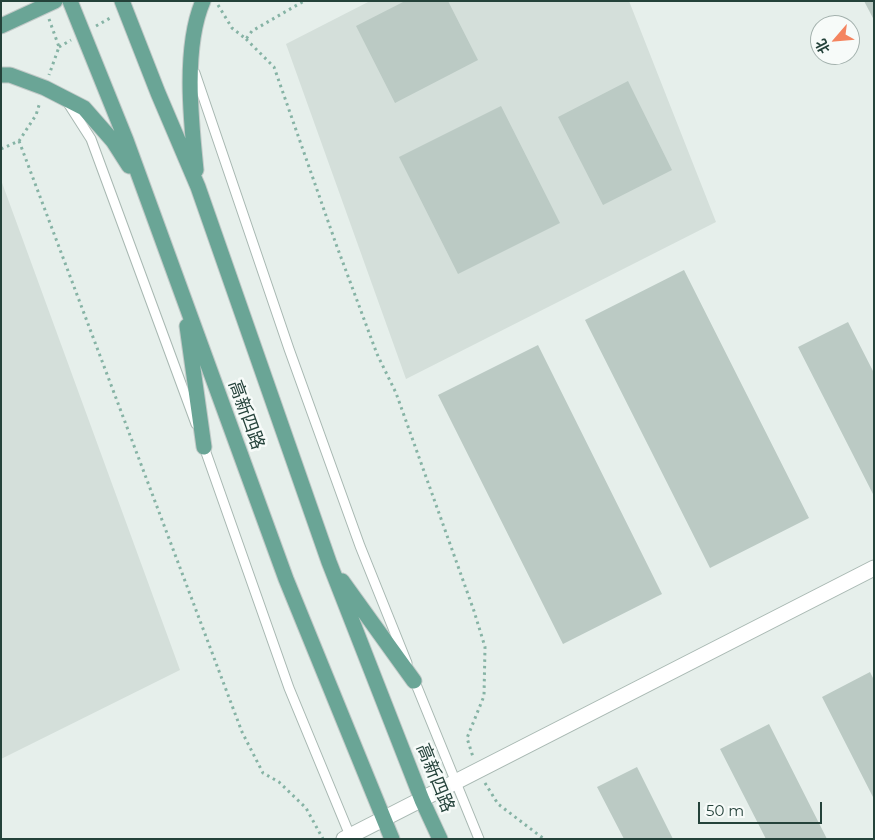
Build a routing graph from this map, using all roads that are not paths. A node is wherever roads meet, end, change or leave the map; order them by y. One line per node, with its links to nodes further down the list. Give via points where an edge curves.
1 (70, 1): 10 (main road, 高新四路)
2 (203, 1): 6 (main road, via 196,18)
3 (49, 4): 5 (main road)
4 (124, 5): 9 (main road, 高新四路)
5 (1, 26)
6 (192, 64): 9 (main road, via 190,91); 15 (lane, via 299,377 360,546)
7 (1, 75): 8 (main road, via 10,75)
8 (45, 88): 10 (main road, via 84,108 113,141); 12 (lane, via 69,103 91,139)
9 (198, 187): 13 (main road, 高新四路)
10 (145, 192): 11 (main road, 高新四路)
11 (182, 295): 12 (main road); 18 (main road, 高新四路, via 286,579)
12 (204, 447): 19 (lane, via 289,688)
13 (329, 562): 15 (main road); 17 (main road, 高新四路)
14 (874, 568): 16 (street)
15 (414, 682): 16 (lane)
16 (455, 781): 17 (street); 22 (lane)
17 (422, 800): 18 (street); 21 (main road, 高新四路)
18 (383, 819): 19 (street); 20 (main road, 高新四路)
19 (349, 838)
20 (392, 839)
21 (440, 839)
22 (479, 839)

